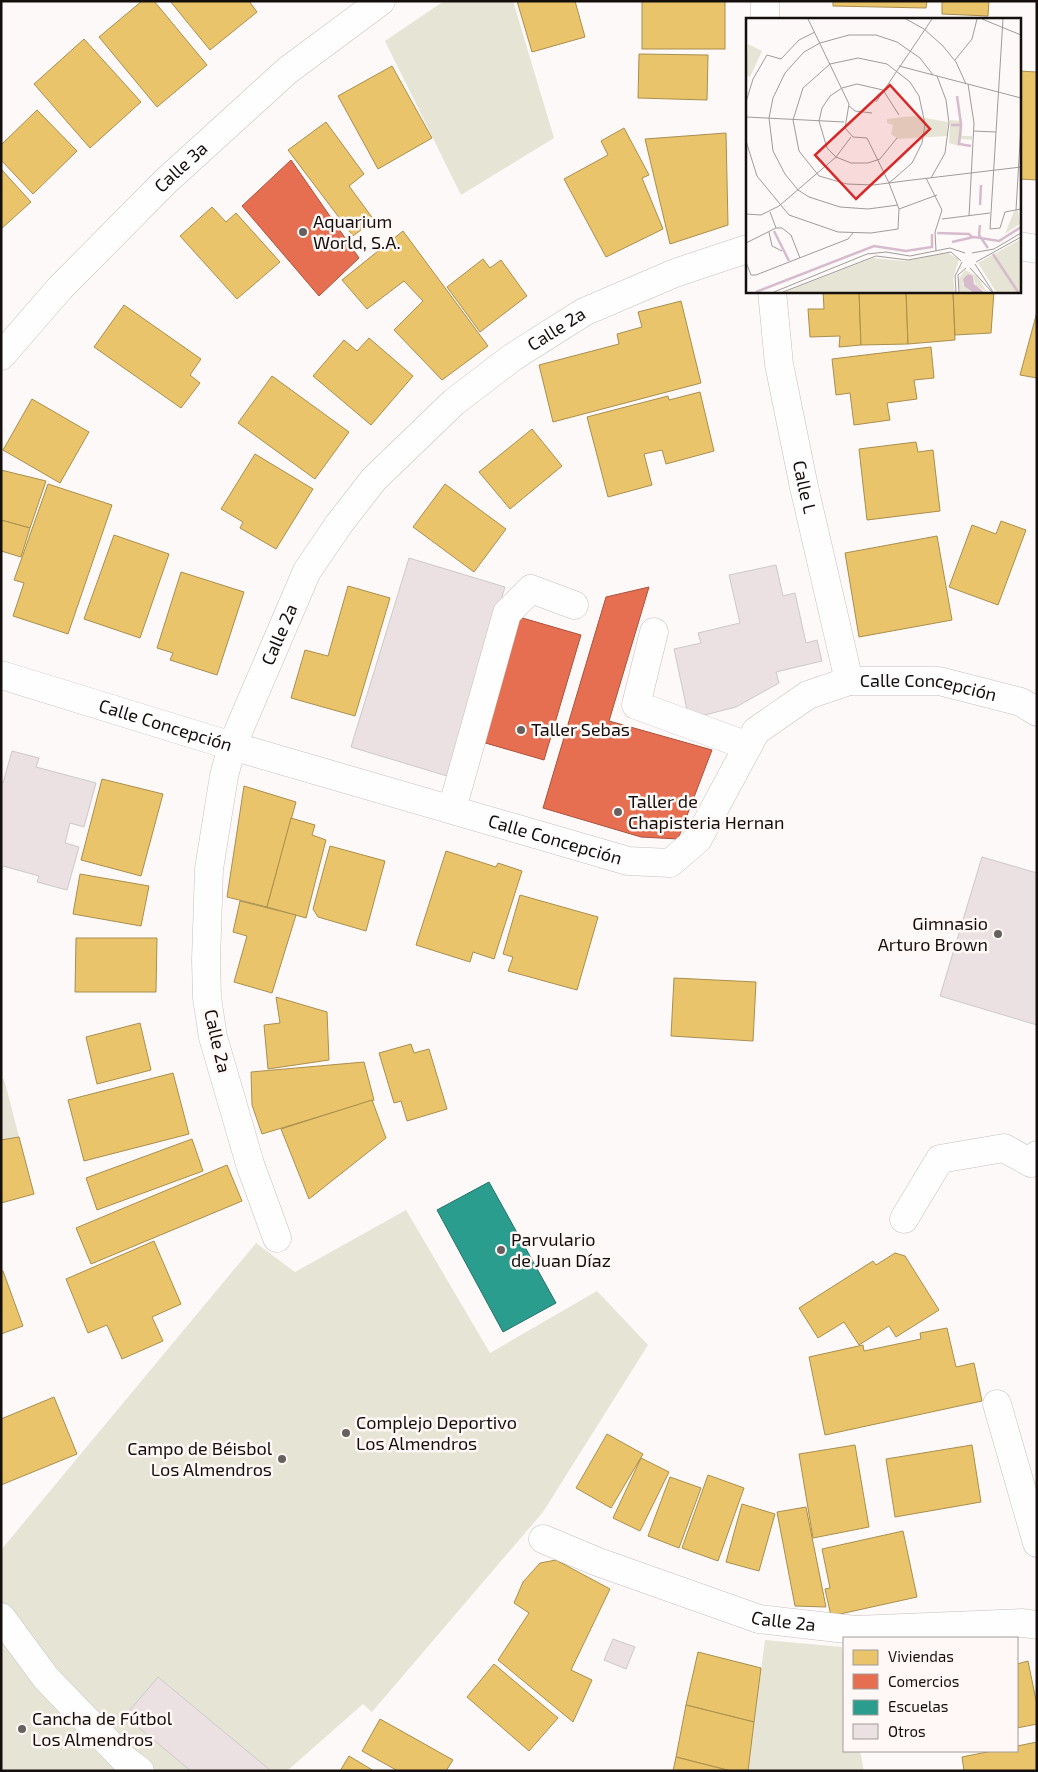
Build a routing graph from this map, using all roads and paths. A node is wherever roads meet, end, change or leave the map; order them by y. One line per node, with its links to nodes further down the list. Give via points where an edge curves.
1 (381, 1): 8 (street, Calle 3a, via 288,70 166,181 60,288)
2 (766, 1): 3 (street)
3 (765, 18)
4 (1020, 246): 6 (street)
5 (746, 249): 14 (street, Calle 2a, via 675,274 584,312 513,356 454,402 374,479 306,571)
6 (1037, 249)
7 (772, 292): 12 (street, Calle L, via 779,364)
8 (1, 356)
9 (574, 604): 16 (street, via 531,589 507,613)
10 (654, 632): 15 (street, via 636,705)
11 (1, 675): 14 (street, Calle Concepción)
12 (849, 681): 13 (street, Calle Concepción, via 938,681 1020,702); 15 (street, Calle Concepción, via 808,695 756,731)
13 (1037, 712)
14 (232, 746): 16 (street, Calle Concepción); 19 (street, Calle 2a, via 209,869 207,998 213,1037 250,1164)
15 (748, 746): 16 (street, Calle Concepción, via 698,839 670,863 628,860)
16 (452, 809)
17 (1037, 1155): 18 (street, via 1031,1163 1004,1148 940,1159)
18 (904, 1219)
19 (277, 1238)
20 (997, 1404): 22 (street)
21 (543, 1539): 24 (street, Calle 2a, via 759,1619 855,1630)
22 (1037, 1543)
23 (1, 1617): 25 (street, via 46,1678 124,1759)
24 (1037, 1625)
25 (140, 1771)

